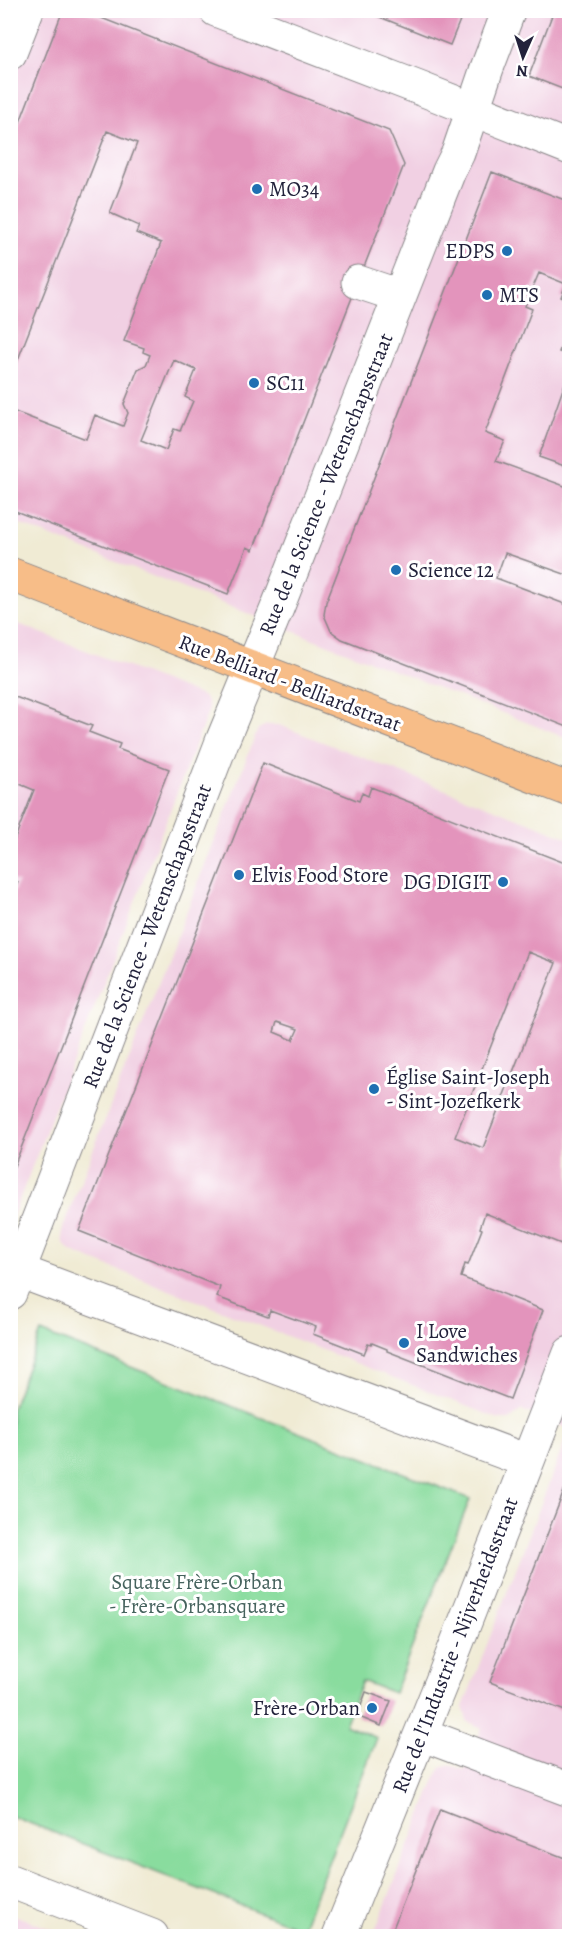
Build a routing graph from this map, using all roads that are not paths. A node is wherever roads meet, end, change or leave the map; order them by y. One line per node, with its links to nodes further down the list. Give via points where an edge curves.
1 (27, 10): 4 (street)
2 (216, 10): 5 (street)
3 (509, 10): 5 (street, Rue de la Science - Wetenschapsstraat)
4 (10, 52)
5 (473, 110): 6 (street); 8 (street, Rue de la Science - Wetenschapsstraat)
6 (570, 148)
7 (358, 282): 8 (street)
8 (400, 296): 10 (street, Rue de la Science - Wetenschapsstraat)
9 (10, 574): 10 (main road, Rue Belliard - Belliardstraat)
10 (252, 668): 11 (main road, Rue Belliard - Belliardstraat); 12 (street, Rue de la Science - Wetenschapsstraat)
11 (570, 790)
12 (15, 1282): 14 (street)
13 (570, 1353): 14 (street, Rue de l'Industrie - Nijverheidsstraat)
14 (527, 1461): 15 (street, Rue de l'Industrie - Nijverheidsstraat)
15 (421, 1734): 16 (street); 19 (street, Rue de l'Industrie - Nijverheidsstraat)
16 (570, 1790)
17 (10, 1881): 18 (street)
18 (152, 1936)
19 (339, 1936)

